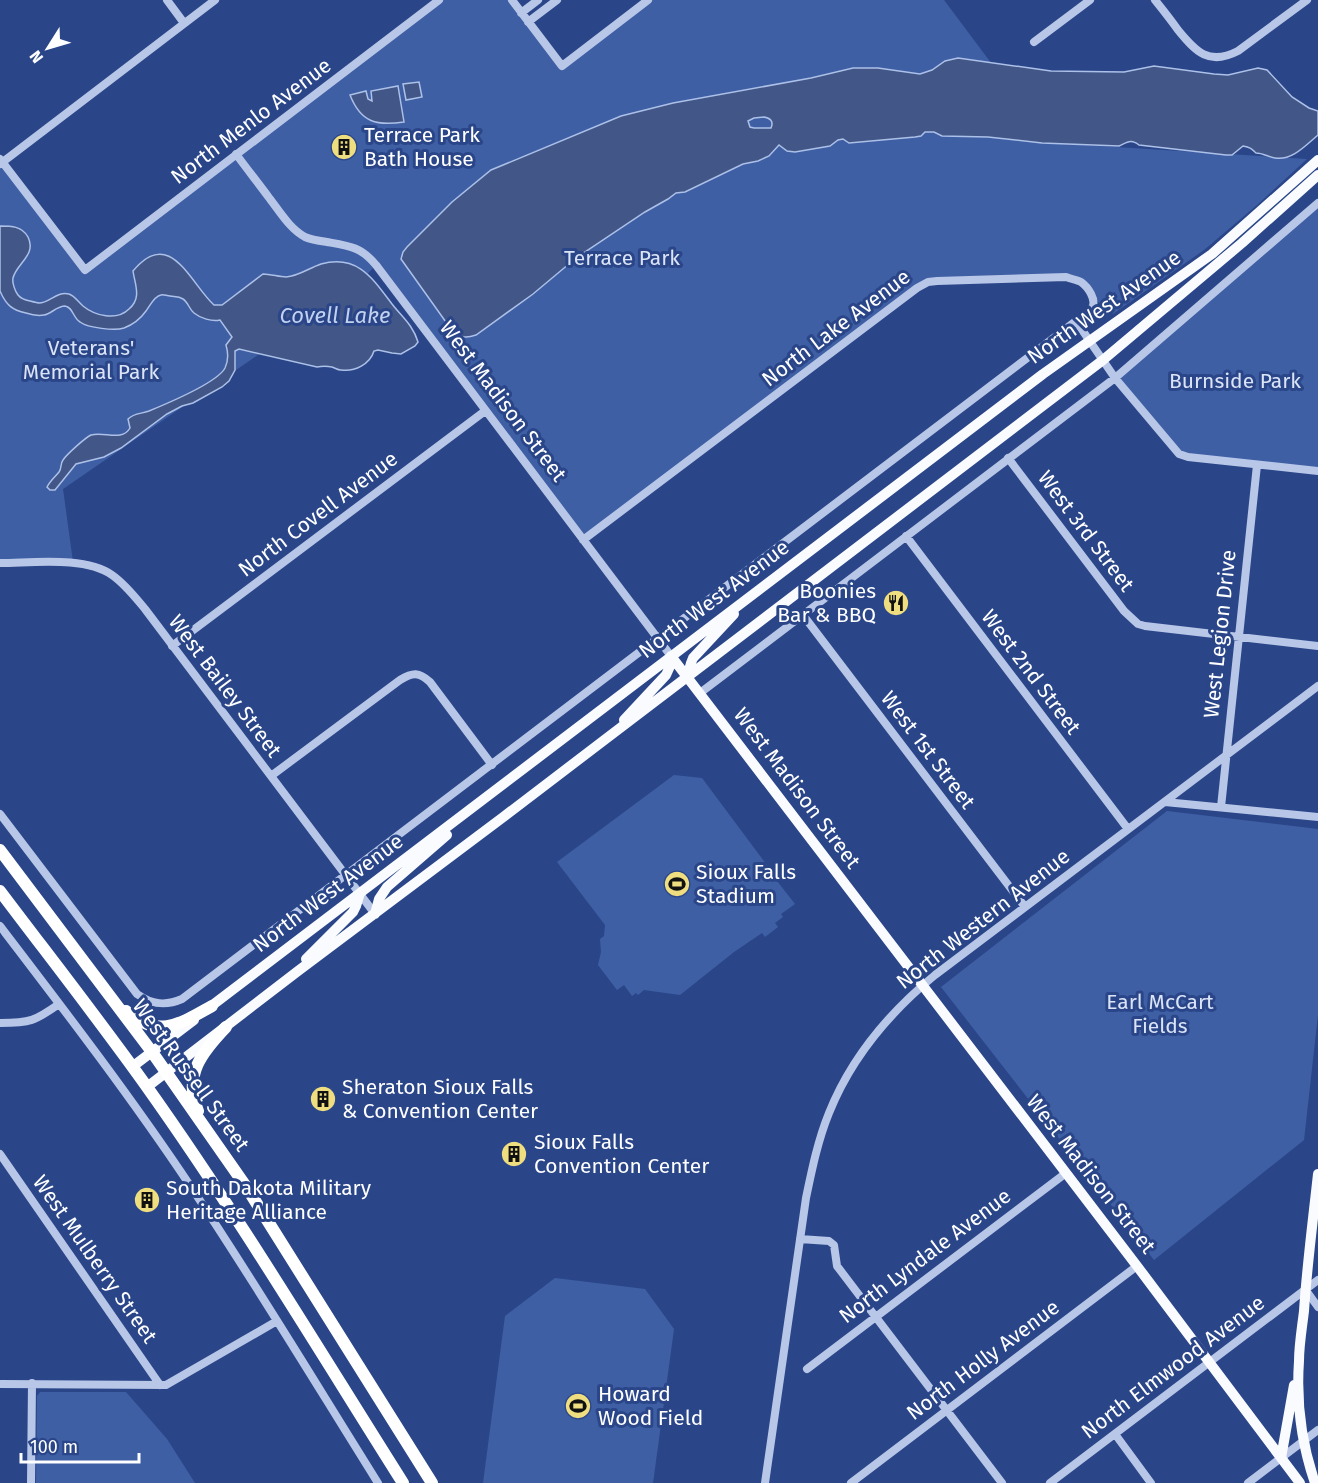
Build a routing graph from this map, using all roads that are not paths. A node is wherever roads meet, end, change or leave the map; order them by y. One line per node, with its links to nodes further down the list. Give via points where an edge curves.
1 (167, 0): 13 (street)
2 (214, 0): 13 (street)
3 (439, 0): 15 (street, North Menlo Avenue)
4 (512, 0): 11 (street)
5 (538, 0): 11 (street)
6 (557, 0): 12 (street)
7 (648, 0): 12 (street, via 562,66)
8 (1090, 0): 14 (street)
9 (1155, 0): 10 (street, via 1194,49 1216,57 1238,51)
10 (1307, 0)
11 (521, 13): 12 (street)
12 (528, 22)
13 (184, 23): 17 (street)
14 (1034, 42)
15 (236, 154): 17 (street, North Menlo Avenue, via 84,270); 24 (street, West Madison Street, via 297,231 314,240 347,245 368,255)
16 (1318, 160): 21 (main road, North West Avenue, via 1212,254)
17 (1, 162)
18 (1318, 175): 22 (main road, North West Avenue)
19 (1318, 202): 23 (street)
20 (1076, 321): 21 (street); 29 (street, North Lake Avenue, via 1094,302 1081,282 1066,277 937,281 922,285); 34 (street, North West Avenue)
21 (1089, 341): 22 (street); 31 (main road, North West Avenue)
22 (1102, 360): 23 (street); 38 (main road, North West Avenue)
23 (1115, 378): 25 (street); 26 (street, via 1179,454)
24 (485, 411): 29 (street, West Madison Street); 35 (street, North Covell Avenue)
25 (1008, 458): 28 (street); 33 (street, West 3rd Street, via 1130,618 1145,626)
26 (1257, 465): 27 (street); 33 (street, West Legion Drive)
27 (1318, 471)
28 (906, 536): 32 (street); 50 (street, West 2nd Street)
29 (583, 540): 34 (street, West Madison Street)
30 (0, 563): 35 (street, West Bailey Street, via 73,562 105,571 145,609)
31 (741, 604): 37 (main road, North West Avenue); 38 (main road, via 693,658)
32 (803, 615): 40 (street); 55 (street, West 1st Street)
33 (1238, 636): 36 (street); 42 (street, West Legion Drive)
34 (657, 639): 37 (street, West Madison Street); 43 (street, North West Avenue)
35 (172, 646): 44 (street, West Bailey Street)
36 (1318, 646)
37 (671, 656): 38 (main road, West Madison Street); 41 (main road, via 666,675); 47 (main road, North West Avenue)
38 (687, 677): 40 (main road, West Madison Street); 41 (main road, North West Avenue)
39 (1318, 686): 42 (street, North Western Avenue)
40 (700, 693): 60 (main road, West Madison Street)
41 (615, 732): 56 (main road, North West Avenue)
42 (1226, 755): 45 (street, North Western Avenue); 46 (street, West Legion Drive)
43 (492, 765): 44 (street, via 430,682 418,674 400,680); 52 (street, North West Avenue)
44 (271, 776): 52 (street, West Bailey Street)
45 (1165, 802): 46 (street); 50 (street, North Western Avenue)
46 (1221, 807): 49 (street)
47 (469, 810): 54 (main road, North West Avenue); 56 (main road, via 387,887)
48 (0, 814): 62 (street, West Russell Street, via 130,986 143,998)
49 (1318, 817)
50 (1128, 829): 55 (street, North Western Avenue)
51 (0, 850): 59 (highway, West Russell Street)
52 (346, 876): 54 (street, West Bailey Street); 62 (street, North West Avenue, via 191,994 175,1002)
53 (0, 891): 67 (highway, West Russell Street)
54 (360, 893): 56 (street, West Bailey Street); 58 (main road, via 353,912); 63 (main road, North West Avenue)
55 (1025, 907): 60 (street, North Western Avenue)
56 (375, 914): 58 (main road, North West Avenue)
57 (0, 926): 61 (street)
58 (298, 971): 65 (main road, North West Avenue)
59 (93, 973): 63 (highway, via 126,1011 144,1023 174,1025); 66 (highway, West Russell Street)
60 (922, 986): 72 (main road, West Madison Street); 74 (street, North Western Avenue, via 873,1039 832,1105 811,1170)
61 (59, 1004): 64 (street, via 39,1018); 80 (street, via 190,1185)
62 (158, 1004)
63 (212, 1006): 66 (main road, North West Avenue)
64 (0, 1023)
65 (226, 1027): 68 (main road, North West Avenue); 70 (highway, via 194,1071 194,1098)
66 (152, 1052): 67 (main road, North West Avenue); 68 (highway, West Russell Street)
67 (132, 1067): 69 (highway, West Russell Street)
68 (166, 1072): 69 (main road, North West Avenue); 70 (highway, West Russell Street)
69 (147, 1087): 94 (highway, West Russell Street, via 255,1247)
70 (206, 1129): 95 (highway, West Russell Street, via 270,1223)
71 (0, 1154): 86 (street, West Mulberry Street)
72 (1066, 1173): 75 (main road, West Madison Street); 79 (street, North Lyndale Avenue)
73 (1318, 1174): 77 (main road)
74 (800, 1239): 79 (street, via 829,1241 834,1245 837,1266); 96 (street, North Western Avenue)
75 (1137, 1266): 82 (main road, West Madison Street); 87 (street, North Holly Avenue)
76 (1318, 1280): 77 (street, North Elmwood Avenue)
77 (1305, 1289): 78 (street); 81 (main road); 82 (street, North Elmwood Avenue)
78 (1318, 1307)
79 (875, 1316): 83 (street, North Lyndale Avenue); 87 (street)
80 (277, 1321): 86 (street, via 173,1383); 93 (street)
81 (1299, 1361): 90 (main road); 91 (main road)
82 (1209, 1362): 89 (street, North Elmwood Avenue); 91 (main road, West Madison Street)
83 (807, 1369)
84 (32, 1383): 85 (street); 86 (street); 92 (street)
85 (0, 1384)
86 (160, 1385)
87 (947, 1410): 97 (street, North Holly Avenue); 98 (street)
88 (1318, 1430): 90 (street)
89 (1115, 1434): 99 (street, North Elmwood Avenue); 100 (street)
90 (1303, 1442): 91 (street); 103 (main road)
91 (1281, 1458): 101 (street); 102 (main road, West Madison Street)
92 (31, 1483)
93 (378, 1483)
94 (403, 1483)
95 (432, 1483)
96 (765, 1483)
97 (852, 1483)
98 (1002, 1483)
99 (1050, 1483)
100 (1151, 1483)
101 (1248, 1483)
102 (1300, 1483)
103 (1315, 1483)

